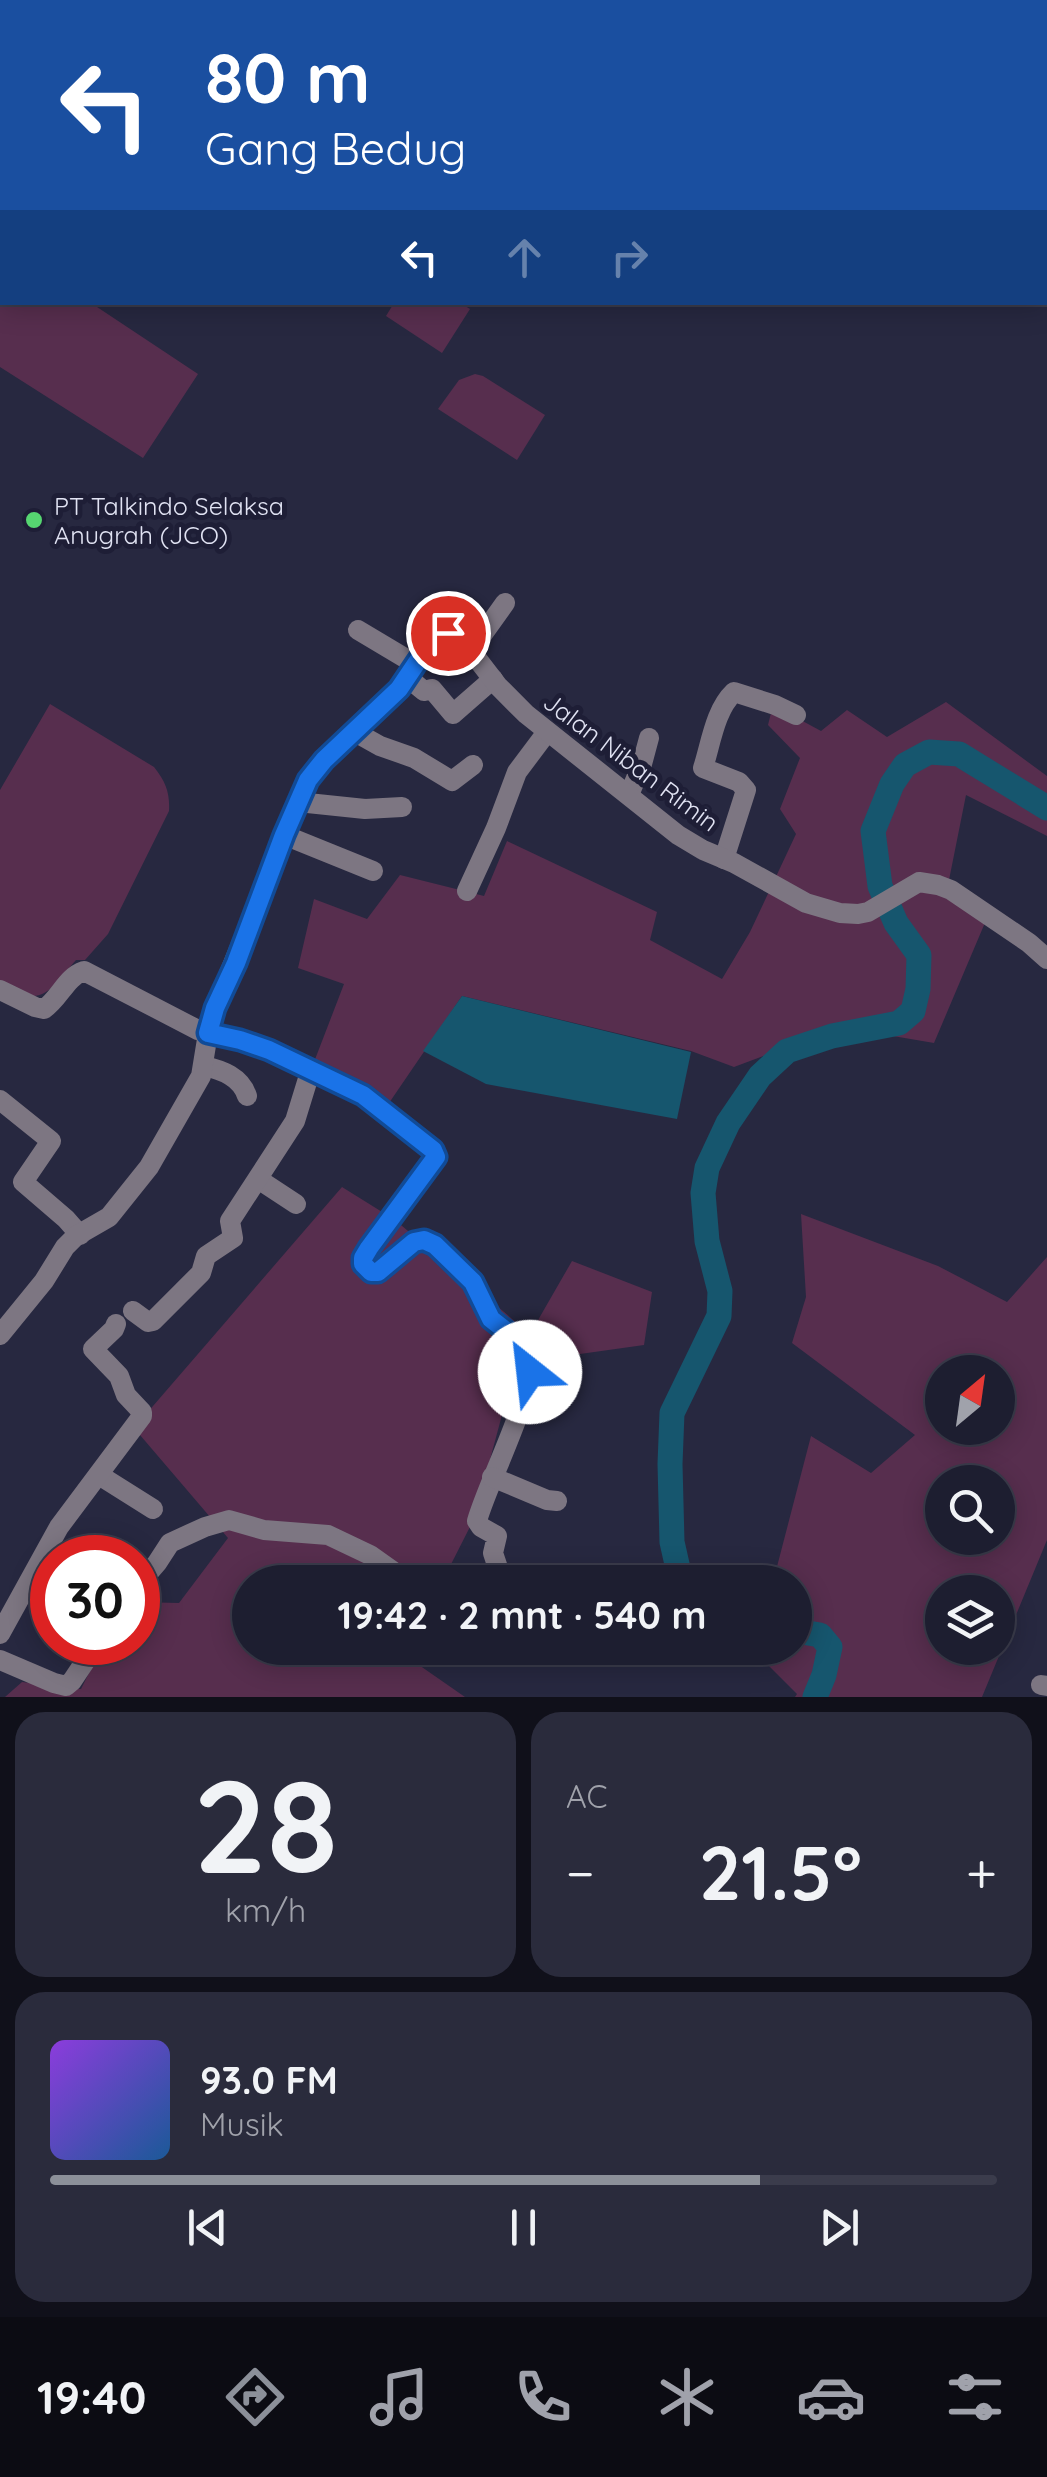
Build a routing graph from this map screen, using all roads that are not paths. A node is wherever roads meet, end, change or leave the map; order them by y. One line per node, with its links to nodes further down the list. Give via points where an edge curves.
1 (511, 594): 3 (street)
2 (358, 630): 4 (street)
3 (469, 648): 4 (street, via 445,633 432,640); 5 (street, Jalan Niban Rimin)
4 (411, 671): 5 (street, via 424,692 432,689 453,714); 7 (street)
5 (493, 680): 8 (street, Jalan Niban Rimin)
6 (796, 715): 15 (street, via 734,692 722,708 703,768 746,790)
7 (355, 732): 10 (street, via 452,781); 12 (street, via 315,770)
8 (547, 732): 11 (street, Jalan Niban Rimin); 17 (street, via 517,772)
9 (648, 738): 11 (street)
10 (473, 766)
11 (629, 795): 15 (street, Jalan Niban Rimin, via 684,840)
12 (298, 802): 13 (street); 14 (street)
13 (402, 807)
14 (284, 835): 16 (street); 20 (street)
15 (724, 859): 18 (street, Jalan Niban Rimin, via 806,903 847,914 868,912 919,882 938,885)
16 (372, 870)
17 (467, 891)
18 (1047, 960)
19 (0, 990): 20 (street, via 44,1009 84,971)
20 (208, 1033): 21 (street); 22 (street)
21 (204, 1066): 23 (street, via 238,1080); 27 (street, via 140,1179 109,1217)
22 (311, 1069): 25 (street, via 294,1121); 30 (street, via 374,1102 436,1152 369,1248 364,1266 378,1272 414,1242 429,1242 473,1282 491,1319 530,1351 520,1409)
23 (248, 1096)
24 (0, 1100): 27 (street, via 51,1141 22,1182)
25 (258, 1179): 26 (street); 29 (street, via 230,1221 233,1238 206,1256 200,1275 151,1322 125,1318 93,1350 119,1376 142,1415)
26 (296, 1204)
27 (80, 1234): 28 (street)
28 (0, 1335)
29 (99, 1475): 32 (street); 36 (street, via 59,1527)
30 (492, 1477): 31 (street); 35 (street, via 477,1521 496,1536)
31 (558, 1501)
32 (153, 1508)
33 (160, 1559): 34 (street, via 170,1543 229,1520 328,1535)
34 (384, 1565)
35 (499, 1565)
36 (0, 1634)
37 (0, 1660): 38 (street, via 66,1686)
38 (82, 1665)

